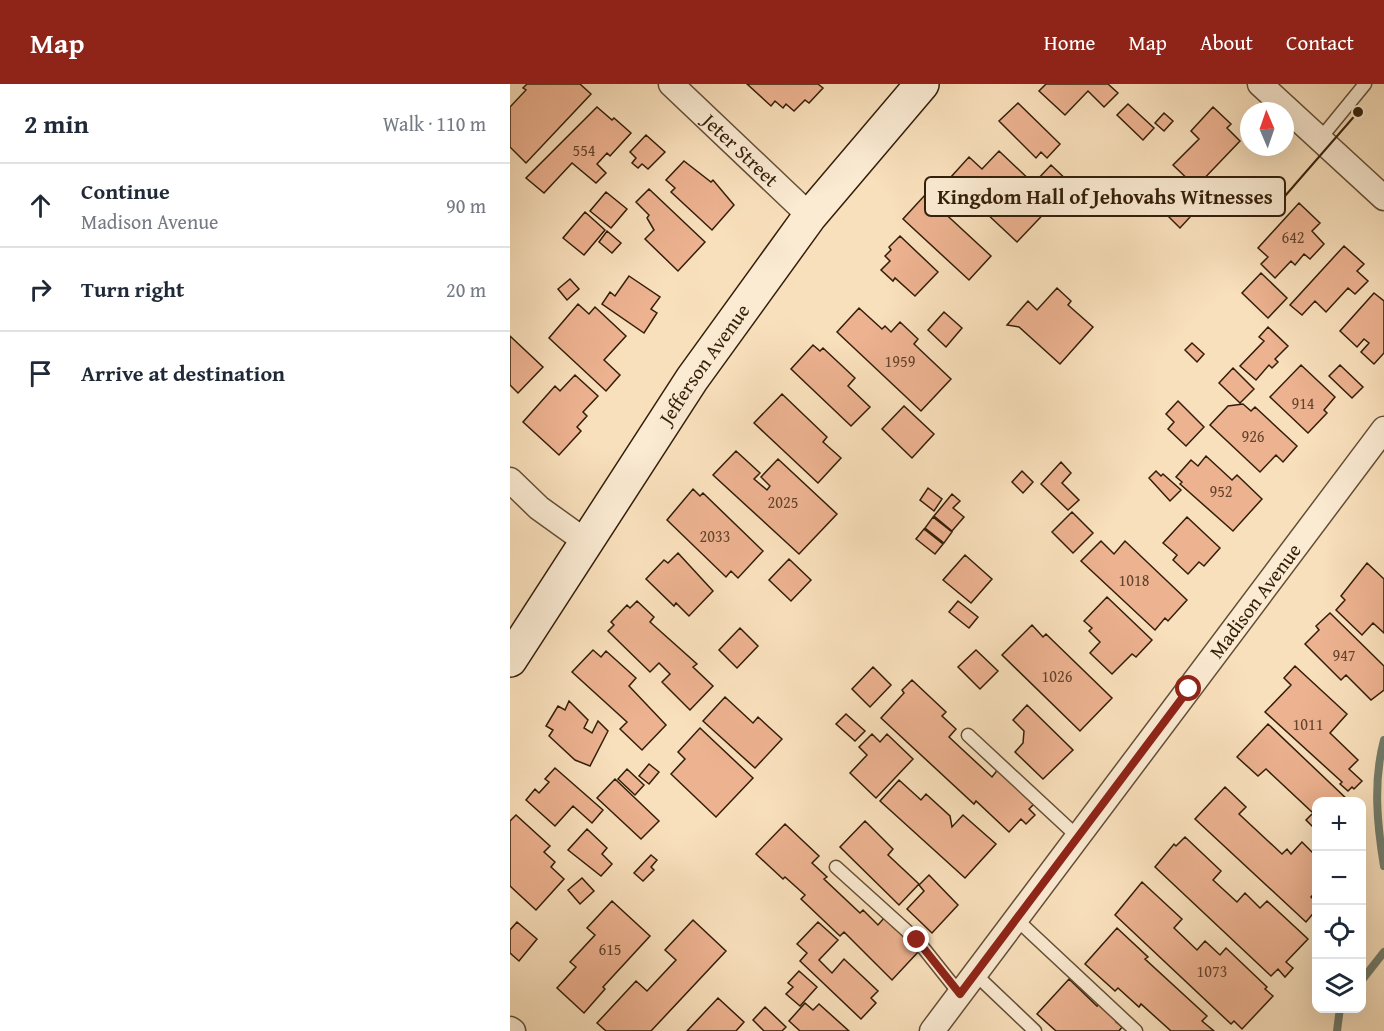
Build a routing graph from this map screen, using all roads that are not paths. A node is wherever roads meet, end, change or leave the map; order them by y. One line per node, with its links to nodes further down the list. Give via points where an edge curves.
1 (671, 84): 7 (street, Jeter Street)
2 (922, 84): 7 (main road, Jefferson Avenue)
3 (1260, 84): 5 (street)
4 (1365, 84): 5 (lane)
5 (1320, 139): 6 (street)
6 (1384, 198)
7 (810, 216): 10 (main road, Jefferson Avenue, via 692,379)
8 (1384, 429): 13 (street, Madison Avenue)
9 (510, 480): 10 (street, via 539,508)
10 (585, 541): 11 (main road, Jefferson Avenue)
11 (510, 660)
12 (968, 735): 13 (lane)
13 (1078, 837): 15 (street, Madison Avenue)
14 (836, 867): 17 (lane, via 917,940)
15 (1016, 919): 16 (street, Madison Avenue); 20 (lane)
16 (975, 974): 17 (street, Madison Avenue); 19 (lane)
17 (960, 994): 18 (street, Madison Avenue)
18 (932, 1031)
19 (1035, 1031)
20 (1136, 1031)

